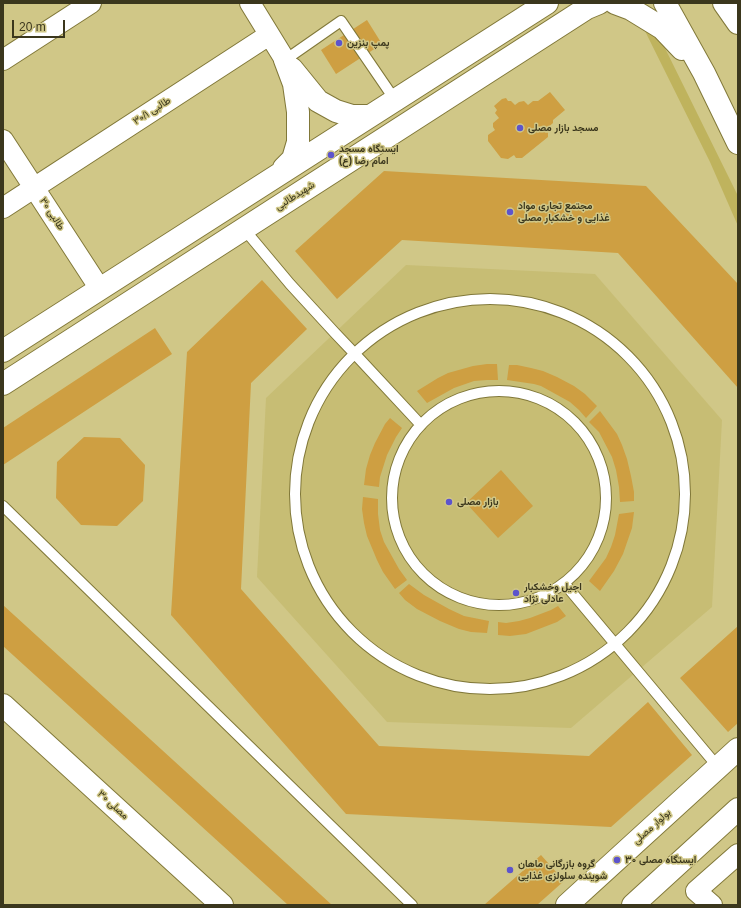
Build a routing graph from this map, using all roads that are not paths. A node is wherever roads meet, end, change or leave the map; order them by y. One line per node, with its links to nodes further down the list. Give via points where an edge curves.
1 (90, 3): 10 (street)
2 (250, 3): 9 (street)
3 (547, 3): 13 (street)
4 (615, 3): 12 (street, via 631,9 662,28)
5 (665, 3): 12 (street)
6 (724, 3): 8 (street)
7 (592, 5): 21 (street, شهیدطالبی)
8 (738, 23)
9 (269, 35): 11 (street); 18 (street, طالبی ۳۰/۱)
10 (3, 60)
11 (285, 60): 13 (lane, via 341,21); 14 (street, via 318,100 336,111 352,116); 17 (street, via 294,84 298,112 298,142 293,159)
12 (704, 73): 16 (street)
13 (395, 100): 14 (street)
14 (370, 116): 17 (street)
15 (3, 140): 18 (street, طالبی ۳۰)
16 (738, 143)
17 (275, 177): 19 (street)
18 (35, 188): 20 (street, طالبی ۳۰/۱); 22 (street, طالبی ۳۰)
19 (227, 207): 21 (street); 22 (street)
20 (3, 208)
21 (244, 229): 24 (lane, via 290,284); 25 (street, شهیدطالبی)
22 (100, 289): 23 (street)
23 (3, 351)
24 (354, 353): 26 (lane); 29 (lane, via 333,376 307,423 299,448 295,475 294,502 304,554 324,597 343,624 362,642 407,671 451,686 484,690 511,689 563,676 587,664); 29 (lane, via 370,338 416,312 442,303 495,298 521,300 572,316 596,329 636,364 665,408 675,433 682,459 684,512 680,539 661,588 642,616)
25 (3, 384)
26 (421, 425): 28 (lane, via 416,429 398,461 391,496 396,532 413,563 439,588 471,602 506,606 540,598); 28 (lane, via 442,406 476,392 511,390 546,400 575,421 596,450 606,484 604,519 592,552)
27 (3, 506): 36 (lane)
28 (564, 583): 29 (lane)
29 (615, 644): 32 (lane)
30 (3, 705): 35 (street, مصلی ۳۰)
31 (738, 749): 32 (street, بولوار مصلی)
32 (718, 767): 37 (street, بولوار مصلی)
33 (738, 810): 38 (street)
34 (738, 854): 39 (street, via 696,891)
35 (222, 905)
36 (412, 905)
37 (567, 905)
38 (633, 905)
39 (712, 905)

